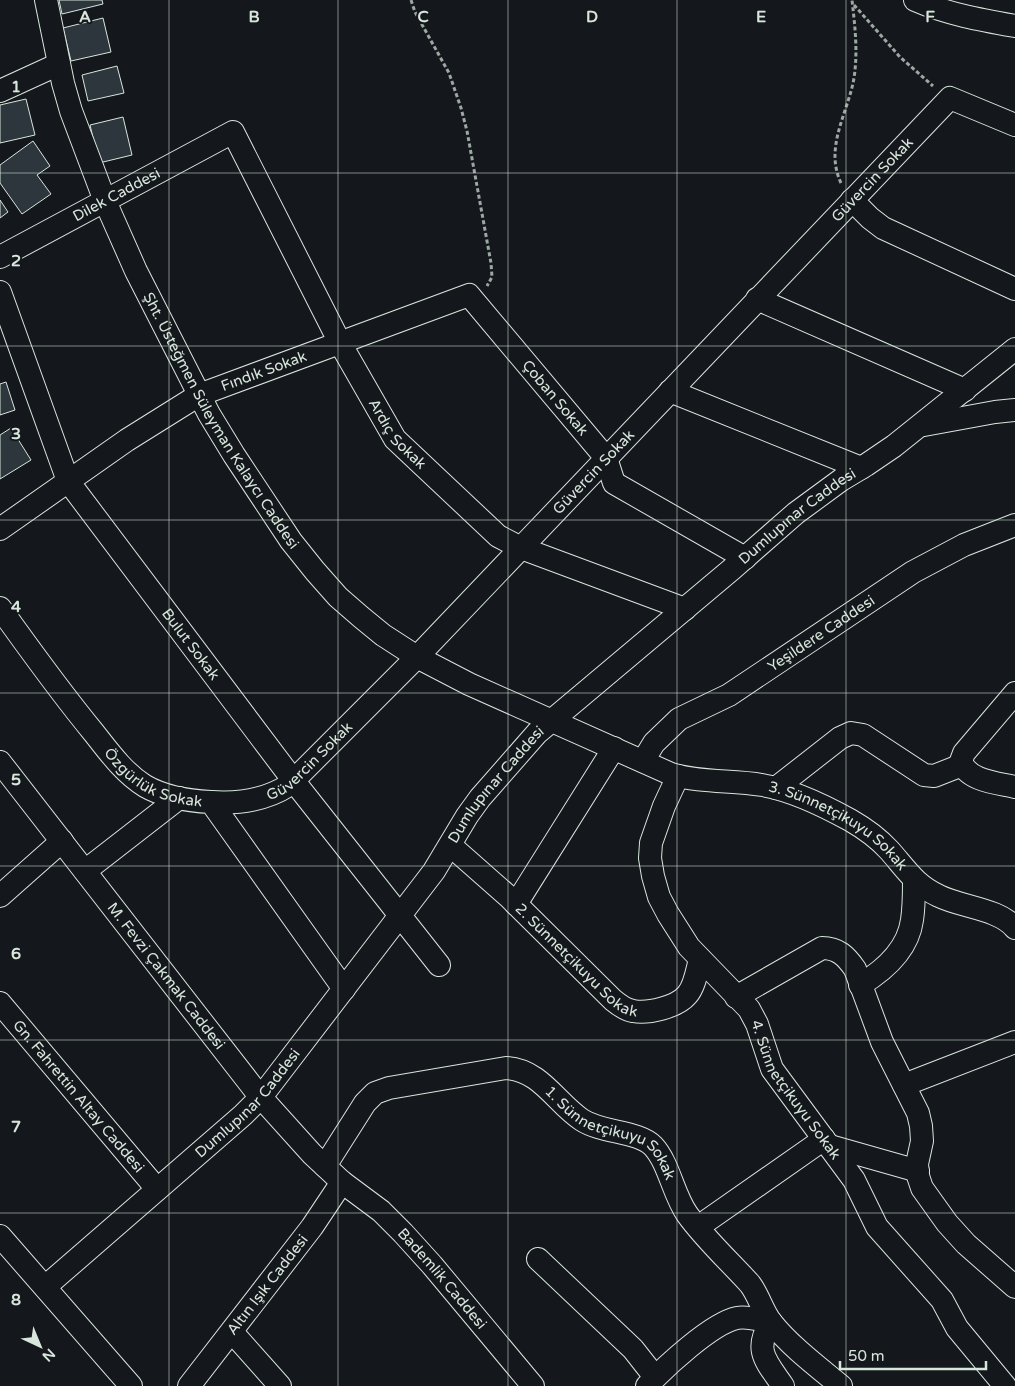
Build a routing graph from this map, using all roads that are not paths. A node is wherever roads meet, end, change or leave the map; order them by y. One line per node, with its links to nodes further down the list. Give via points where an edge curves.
1 (46, 0): 4 (street, Şht. Üsteğmen Süleyman Kalaycı Caddesi)
2 (915, 0): 3 (street, via 968,18)
3 (1015, 26)
4 (58, 64): 5 (street); 9 (street, Şht. Üsteğmen Süleyman Kalaycı Caddesi, via 71,111)
5 (0, 92)
6 (1015, 125): 8 (street, Güvercin Sokak, via 950,98)
7 (233, 132): 9 (street, Dilek Caddesi); 15 (street, Ardıç Sokak)
8 (852, 200): 11 (street, via 883,228); 14 (street, Güvercin Sokak)
9 (105, 201): 10 (street, Dilek Caddesi); 19 (street, Şht. Üsteğmen Süleyman Kalaycı Caddesi, via 136,271)
10 (0, 257)
11 (1015, 289)
12 (0, 292): 24 (street, Bulut Sokak)
13 (469, 294): 15 (street, Fındık Sokak); 22 (street, Çoban Sokak)
14 (757, 299): 17 (street); 18 (street, Güvercin Sokak)
15 (340, 342): 19 (street, Fındık Sokak); 27 (street, Ardıç Sokak, via 395,439 498,536)
16 (1015, 349): 17 (street, Dumlupınar Caddesi)
17 (964, 390): 21 (street, Dumlupınar Caddesi)
18 (670, 391): 22 (street, Güvercin Sokak); 23 (street)
19 (199, 395): 24 (street, Fındık Sokak); 31 (street, Şht. Üsteğmen Süleyman Kalaycı Caddesi, via 234,455 315,571 361,617)
20 (1015, 410): 21 (street)
21 (920, 425): 23 (street, Dumlupınar Caddesi)
22 (606, 458): 27 (street, Güvercin Sokak); 28 (street, Çoban Sokak, via 614,483)
23 (861, 468): 28 (street, Dumlupınar Caddesi, via 815,498)
24 (68, 481): 26 (street, Fındık Sokak); 39 (street, Bulut Sokak)
25 (1015, 525): 35 (street, Yeşildere Caddesi, via 964,545 913,572 729,695 679,719 654,743)
26 (0, 529)
27 (521, 548): 30 (street, Ardıç Sokak); 31 (street, Güvercin Sokak)
28 (745, 558): 30 (street, Dumlupınar Caddesi)
29 (0, 608): 42 (street, Özgürlük Sokak, via 72,706 124,769 147,787)
30 (685, 609): 33 (street, Dumlupınar Caddesi)
31 (417, 657): 33 (street, Şht. Üsteğmen Süleyman Kalaycı Caddesi); 39 (street, Güvercin Sokak)
32 (1015, 694): 37 (street, via 961,757)
33 (550, 720): 34 (street, Şht. Üsteğmen Süleyman Kalaycı Caddesi); 45 (street, Dumlupınar Caddesi, via 480,798)
34 (614, 748): 35 (street, 3. Sünnetçikuyu Sokak); 49 (street)
35 (643, 761): 38 (street, 3. Sünnetçikuyu Sokak)
36 (0, 762): 44 (street, M. Fevzi Çakmak Caddesi)
37 (962, 765): 40 (street, via 979,778); 41 (street, via 934,776 924,775 863,735 851,733)
38 (678, 776): 41 (street, 3. Sünnetçikuyu Sokak); 52 (street, 4. Sünnetçikuyu Sokak, via 657,823 650,858 659,897 679,934)
39 (294, 780): 43 (street, Güvercin Sokak, via 262,798); 50 (street, Bulut Sokak)
40 (1015, 787)
41 (776, 788): 47 (street, 3. Sünnetçikuyu Sokak, via 830,810 865,830 888,850)
42 (179, 798): 43 (street, Özgürlük Sokak); 46 (street)
43 (211, 802): 55 (street, Özgürlük Sokak)
44 (62, 841): 46 (street, M. Fevzi Çakmak Caddesi); 48 (street)
45 (450, 845): 49 (street, 2. Sünnetçikuyu Sokak); 50 (street, Dumlupınar Caddesi)
46 (84, 871): 60 (street, M. Fevzi Çakmak Caddesi)
47 (914, 881): 51 (street, 3. Sünnetçikuyu Sokak, via 938,896 1006,919); 54 (street, via 912,921 900,950 883,970)
48 (0, 896)
49 (516, 904): 52 (street, 2. Sünnetçikuyu Sokak, via 613,1000 631,1011 672,1006 682,1000 692,988)
50 (400, 915): 53 (street, Bulut Sokak); 55 (street, Dumlupınar Caddesi)
51 (1015, 928)
52 (700, 959): 56 (street, 4. Sünnetçikuyu Sokak)
53 (439, 965)
54 (860, 985): 56 (street, via 848,959 839,951 822,948); 59 (street, via 882,1042)
55 (344, 989): 60 (street, Dumlupınar Caddesi)
56 (736, 997): 61 (street, 4. Sünnetçikuyu Sokak, via 749,1009 757,1024 772,1069)
57 (0, 1003): 65 (street, Gn. Fahrettin Altay Caddesi)
58 (1015, 1042): 59 (street)
59 (904, 1085): 63 (street, via 922,1126)
60 (261, 1097): 62 (street, M. Fevzi Çakmak Caddesi); 65 (street, Dumlupınar Caddesi)
61 (827, 1142): 63 (street); 66 (street); 80 (street, 4. Sünnetçikuyu Sokak, via 854,1180 877,1227 942,1300 957,1328)
62 (325, 1166): 64 (street, M. Fevzi Çakmak Caddesi); 66 (street, 1. Sünnetçikuyu Sokak, via 364,1103 375,1093 514,1068 538,1080 581,1120 638,1137 653,1146 686,1213)
63 (918, 1171): 69 (street, via 922,1188 947,1223)
64 (342, 1182): 72 (street, Altın Işık Caddesi); 77 (street, Bademlik Caddesi, via 382,1212 403,1233)
65 (157, 1189): 70 (street, Dumlupınar Caddesi)
66 (698, 1227): 71 (street, 1. Sünnetçikuyu Sokak, via 750,1284)
67 (0, 1236): 70 (street)
68 (538, 1259): 73 (street, via 632,1350)
69 (1015, 1287)
70 (45, 1288): 74 (street)
71 (771, 1322): 73 (street, via 736,1318 721,1324); 78 (street, via 762,1345); 79 (street, 1. Sünnetçikuyu Sokak)
72 (232, 1332): 75 (street, Altın Işık Caddesi); 76 (street)
73 (651, 1382)
74 (131, 1386)
75 (189, 1386)
76 (280, 1386)
77 (533, 1386)
78 (783, 1386)
79 (841, 1386)
80 (1005, 1386)

